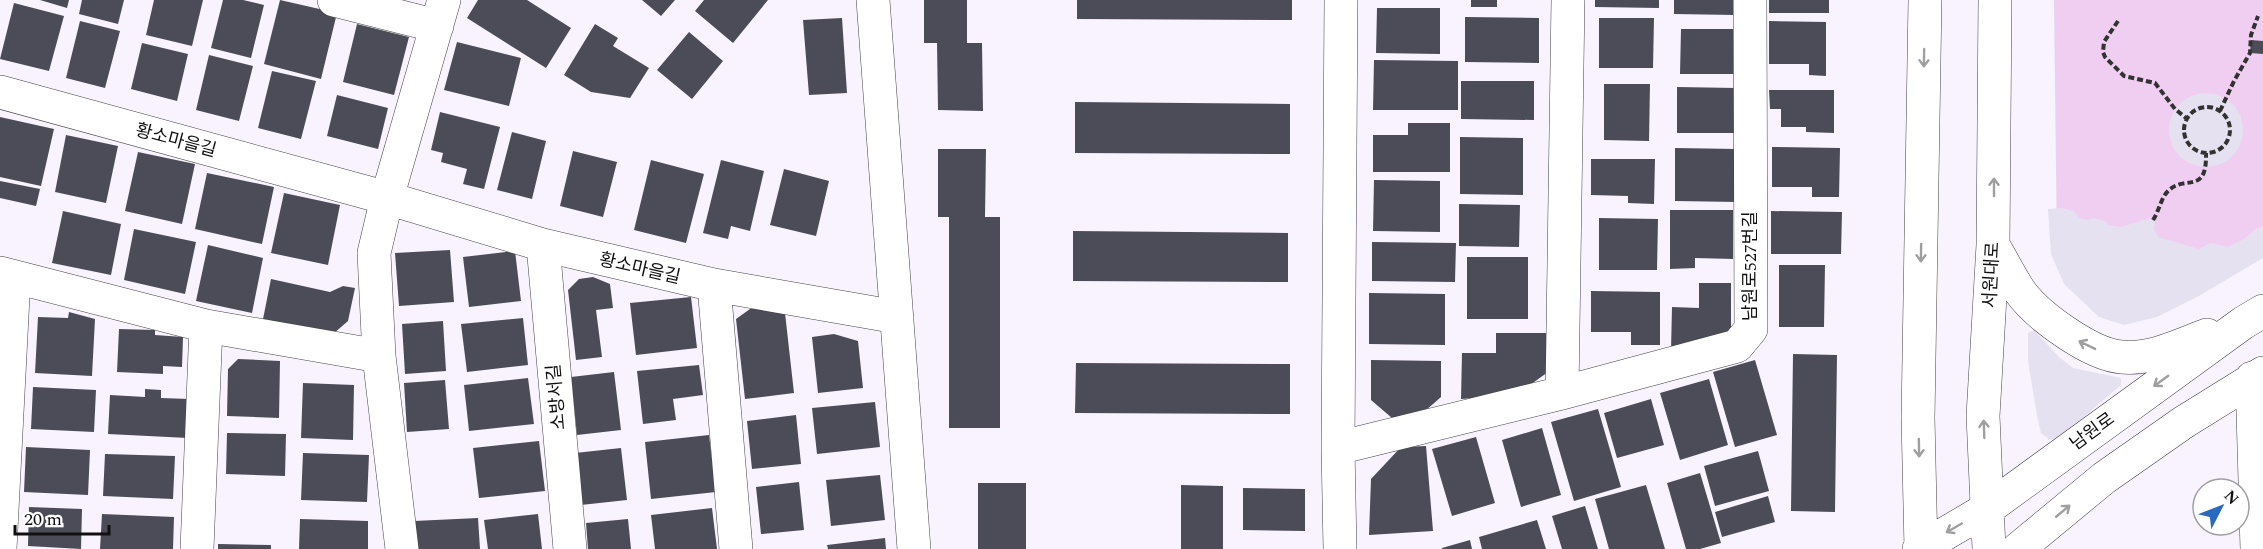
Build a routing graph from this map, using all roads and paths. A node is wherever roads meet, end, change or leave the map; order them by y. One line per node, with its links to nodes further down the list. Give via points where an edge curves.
1 (334, 0): 8 (street)
2 (873, 0): 21 (street)
3 (1341, 0): 27 (street)
4 (1568, 0): 26 (street)
5 (1750, 0): 26 (street, 남원로527번길, via 1751,329 1737,346)
6 (1925, 0): 36 (street, one-way to 36, via 1918,418)
7 (1995, 0): 18 (street, 서원대로, one-way to 7)
8 (440, 13): 15 (street)
9 (2258, 16): 12 (path, via 2250,53)
10 (2118, 21): 13 (path, via 2104,42 2105,57 2124,76 2155,83)
11 (0, 92): 15 (street, 황소마을길)
12 (2220, 111): 13 (path, via 2206,107); 14 (path, via 2229,123 2229,138 2219,150)
13 (2186, 118): 14 (path, via 2186,141 2197,152)
14 (2206, 153): 16 (path, via 2206,166 2200,177 2169,190)
15 (387, 198): 17 (street, 황소마을길); 24 (street, via 374,253)
16 (2153, 220)
17 (543, 245): 20 (street, 황소마을길); 32 (street, 소방서길)
18 (1994, 245): 22 (street, one-way to 18, via 2151,356 2121,358 2088,346 2058,328 2020,292); 28 (street, 서원대로, one-way to 18, via 1983,416)
19 (7, 275): 23 (street); 29 (street)
20 (714, 285): 21 (street, 황소마을길); 33 (street)
21 (897, 317): 34 (street)
22 (2253, 317): 28 (street, 남원로, one-way to 28)
23 (206, 326): 24 (street); 30 (street)
24 (379, 356): 31 (street)
25 (2258, 376): 38 (street, one-way to 25, via 2104,478); 39 (street)
26 (1563, 393): 27 (street, 남원로527번길)
27 (1338, 448): 35 (street)
28 (1987, 509): 36 (street, 남원로, one-way to 36); 37 (street, 서원대로)
29 (0, 549)
30 (197, 549)
31 (402, 549)
32 (570, 549)
33 (736, 549)
34 (914, 549)
35 (1340, 549)
36 (1920, 549)
37 (1989, 549)
38 (2018, 549)
39 (2257, 549)

